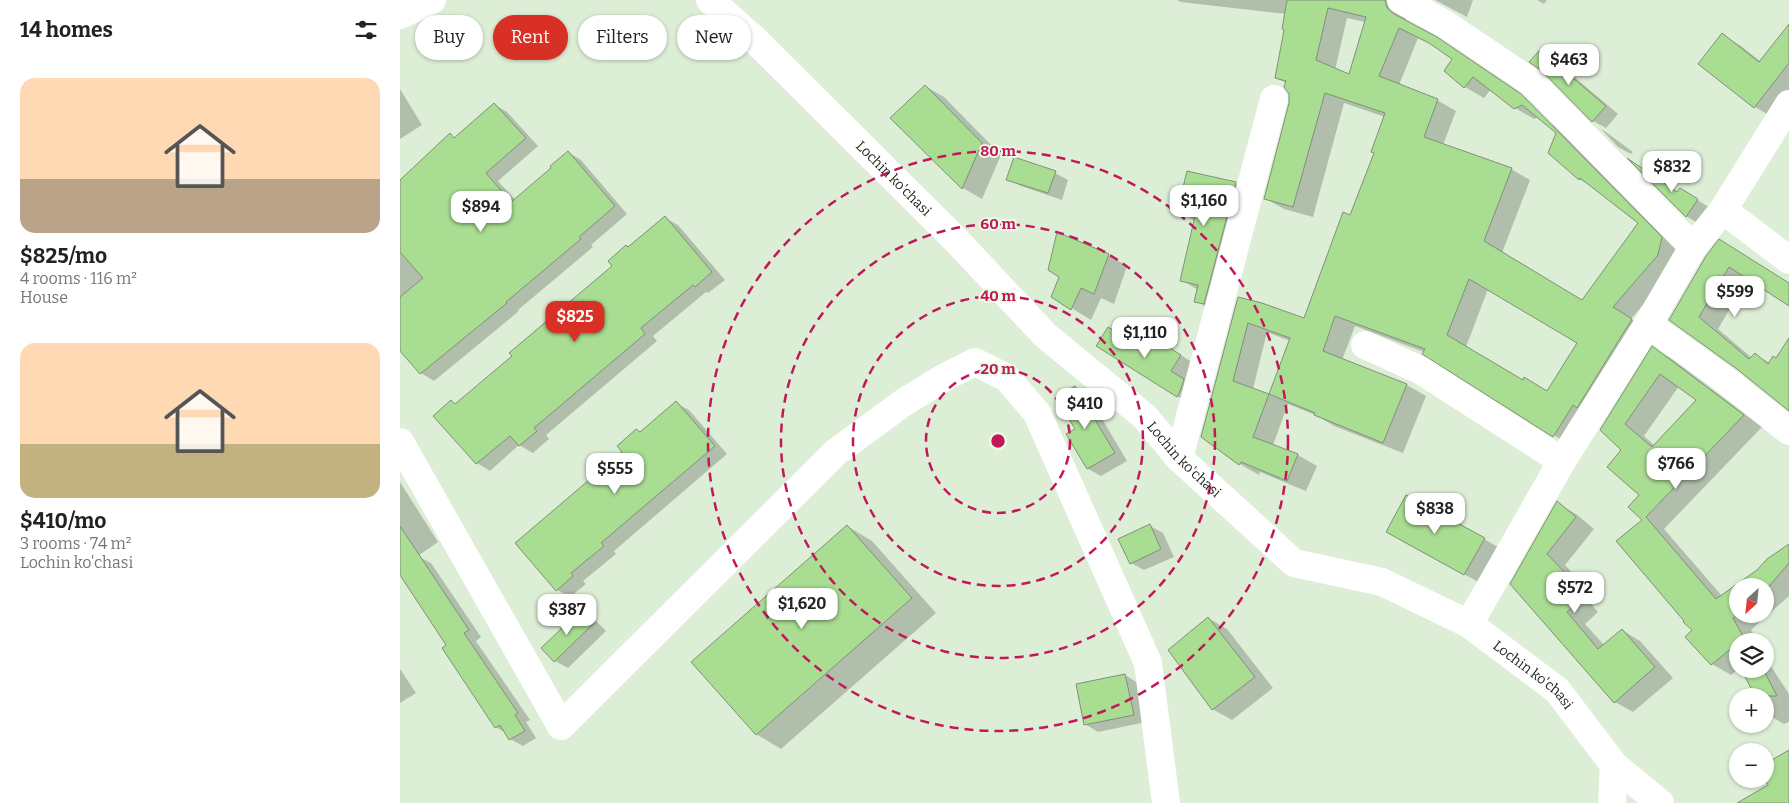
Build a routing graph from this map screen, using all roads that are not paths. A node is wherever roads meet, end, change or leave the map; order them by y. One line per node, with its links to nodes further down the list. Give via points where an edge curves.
1 (432, 0): 4 (street)
2 (710, 0): 14 (street, Lochin ko'chasi, via 755,40 951,235 1045,335 1145,416)
3 (1401, 0): 8 (street, via 1445,24 1531,82)
4 (400, 14)
5 (1274, 99): 14 (street)
6 (1789, 104): 7 (street)
7 (1722, 210): 8 (street); 9 (street)
8 (1693, 247): 10 (street)
9 (1789, 260)
10 (1648, 324): 12 (street); 15 (street)
11 (1365, 345): 15 (street, via 1420,370)
12 (1789, 431)
13 (400, 442): 18 (street, via 561,726 836,452 903,403 975,362 1007,378 1037,413 1148,663)
14 (1179, 458): 16 (street, Lochin ko'chasi, via 1294,563 1382,582)
15 (1562, 461): 16 (street)
16 (1469, 624): 17 (street, Lochin ko'chasi, via 1557,690)
17 (1614, 765): 19 (street); 20 (street, Lochin ko'chasi)
18 (1166, 803)
19 (1612, 803)
20 (1660, 803)

